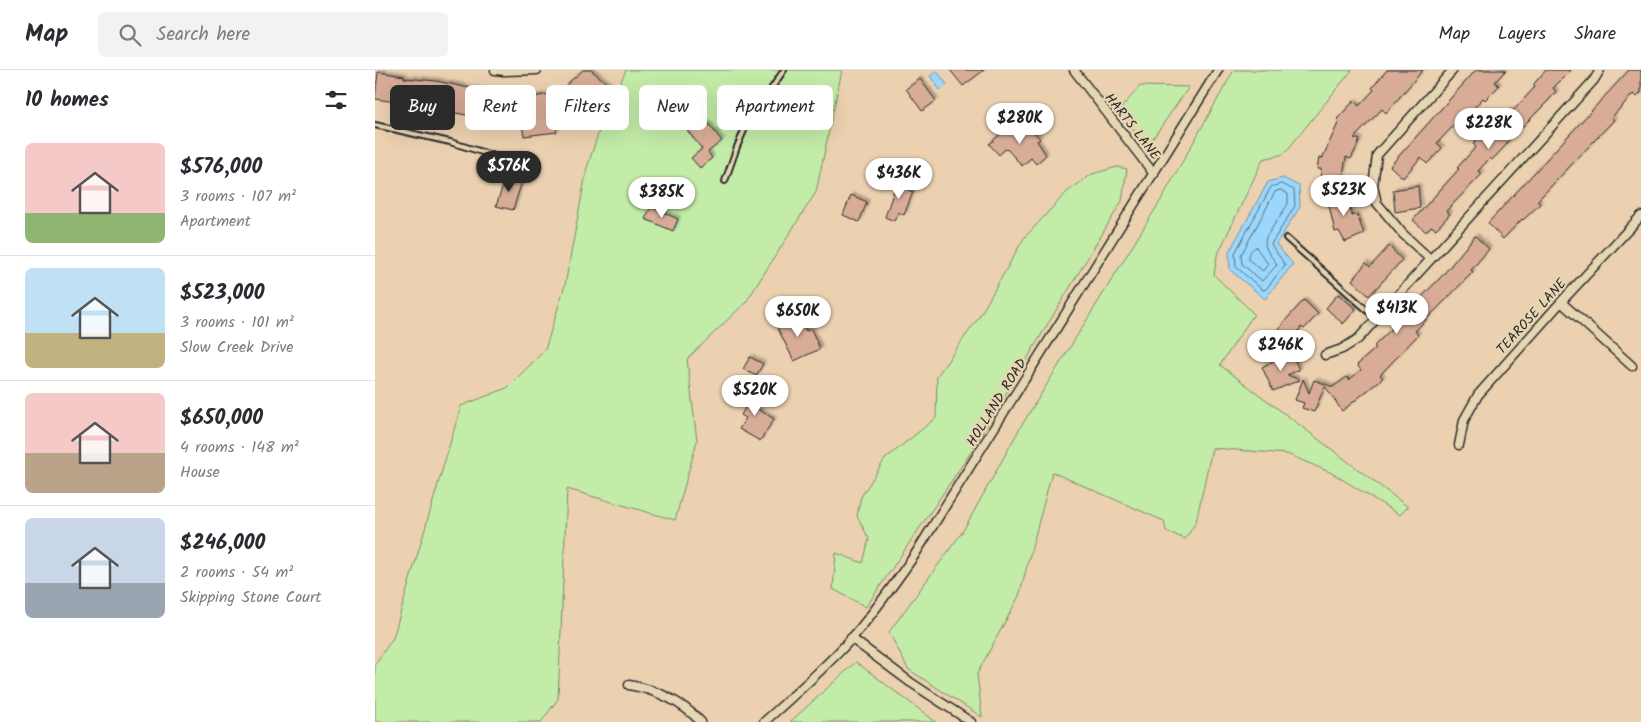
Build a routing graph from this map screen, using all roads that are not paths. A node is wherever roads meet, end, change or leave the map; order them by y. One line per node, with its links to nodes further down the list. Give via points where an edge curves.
1 (495, 70): 2 (street)
2 (537, 70)
3 (784, 70): 11 (lane, via 746,126)
4 (1074, 70): 10 (street, HARTS LANE)
5 (1218, 70): 10 (street, HOLLAND ROAD)
6 (1453, 70): 14 (street, via 1377,155 1373,186 1377,203)
7 (1600, 70): 14 (street)
8 (375, 125): 9 (lane, via 450,142)
9 (514, 162)
10 (1154, 174): 20 (street, HOLLAND ROAD, via 914,556)
11 (725, 181)
12 (1641, 216): 15 (street, TEAROSE LANE)
13 (1286, 238): 16 (lane)
14 (1430, 259): 16 (street)
15 (1561, 302): 18 (street); 19 (street, TEAROSE LANE, via 1478,395 1464,420)
16 (1376, 318): 17 (street, via 1357,339 1342,349)
17 (1325, 354)
18 (1632, 366)
19 (1459, 445)
20 (851, 638): 23 (street, HOLLAND ROAD); 24 (street)
21 (629, 686): 22 (street, via 649,689 670,698)
22 (701, 722)
23 (764, 722)
24 (971, 722)

